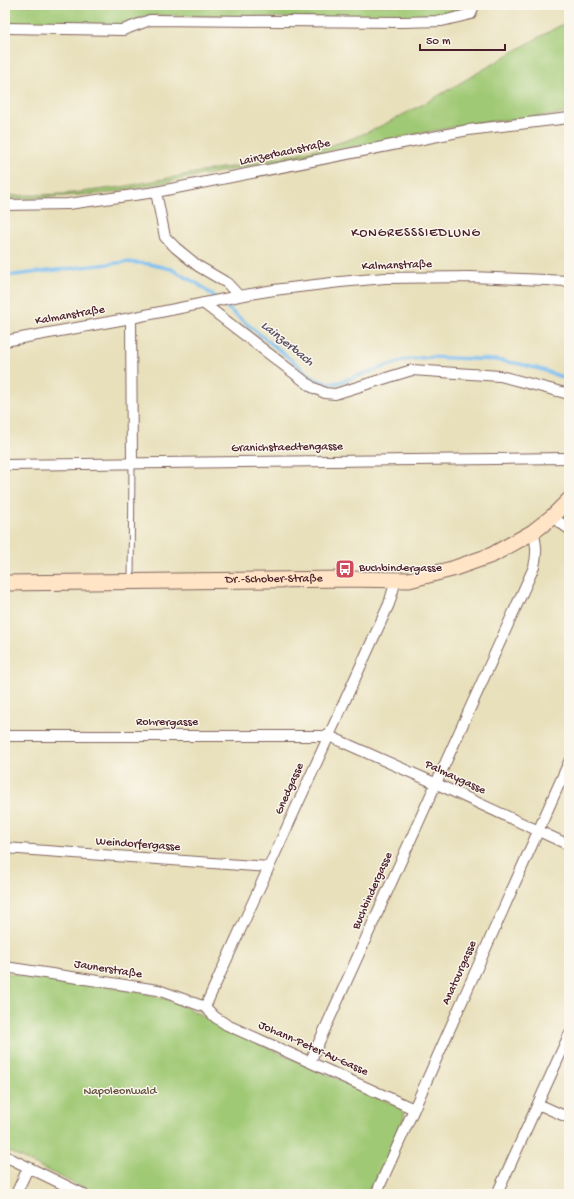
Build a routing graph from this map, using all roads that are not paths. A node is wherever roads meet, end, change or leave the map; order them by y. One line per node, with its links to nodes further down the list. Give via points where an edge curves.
1 (474, 5): 2 (street, via 471,14 442,21 150,20 123,30)
2 (5, 28)
3 (569, 118): 4 (street, Lainzerbachstraße, via 468,130)
4 (156, 192): 5 (street, Lainzerbachstraße, via 68,204); 7 (street, via 165,237 198,266 227,284)
5 (5, 205)
6 (569, 281): 7 (street, Kalmanstraße, via 470,277 385,278)
7 (239, 296): 8 (street, Kalmanstraße)
8 (207, 302): 9 (street, Kalmanstraße); 11 (street, via 312,388 325,393 336,394 412,370 500,376)
9 (131, 318): 10 (street, Kalmanstraße); 13 (street)
10 (5, 341)
11 (569, 394)
12 (569, 458): 13 (street, Granichstaedtengasse)
13 (132, 463): 14 (street, Granichstaedtengasse); 20 (lane)
14 (5, 465)
15 (569, 500): 16 (street, Dr.-Schober-Straße)
16 (552, 517): 17 (street); 18 (street, Dr.-Schober-Straße)
17 (569, 529)
18 (533, 532): 19 (street, Dr.-Schober-Straße, via 470,564 409,580); 25 (street, Buchbindergasse, via 537,544 534,567)
19 (396, 580): 20 (street, Dr.-Schober-Straße); 23 (street, Gnedgasse, via 388,604)
20 (131, 581): 21 (street, Dr.-Schober-Straße)
21 (5, 583)
22 (5, 736): 23 (street, Rohrergasse)
23 (329, 736): 25 (street, Palmaygasse); 29 (street, Gnedgasse)
24 (569, 762): 26 (street, Anatourgasse)
25 (436, 784): 26 (street, Palmaygasse); 33 (street, Buchbindergasse)
26 (538, 831): 27 (street, Palmaygasse); 35 (street, Anatourgasse)
27 (569, 845)
28 (5, 848): 29 (street, Weindorfergasse)
29 (269, 867): 31 (street, Gnedgasse)
30 (5, 967): 31 (street, Jaunerstraße, via 158,990)
31 (205, 1006): 33 (street, Johann-Peter-Au-Gasse, via 227,1025)
32 (569, 1035): 34 (street)
33 (310, 1062): 35 (street, Johann-Peter-Au-Gasse)
34 (538, 1104): 36 (street); 42 (street)
35 (414, 1109): 41 (street, Anatourgasse)
36 (569, 1118)
37 (5, 1156): 38 (street)
38 (28, 1168): 39 (street); 40 (street)
39 (16, 1194)
40 (83, 1194)
41 (376, 1194)
42 (497, 1194)

